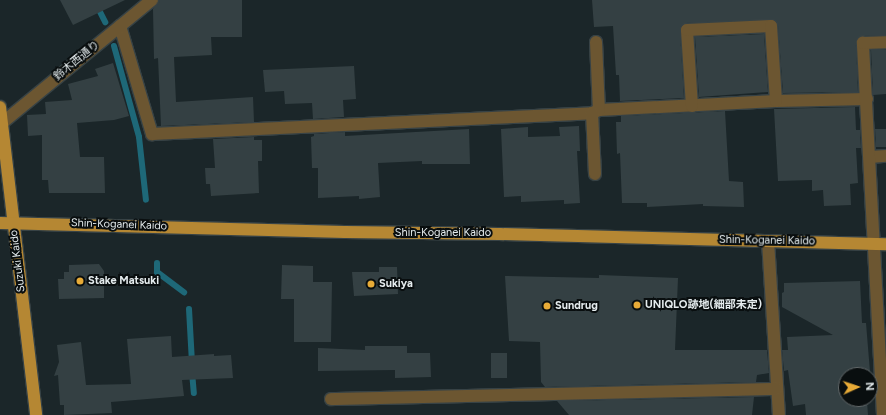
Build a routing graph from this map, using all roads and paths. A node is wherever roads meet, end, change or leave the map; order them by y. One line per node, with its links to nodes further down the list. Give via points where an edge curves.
1 (152, 0): 2 (street, 鈴木西通り)
2 (120, 26): 9 (street, via 152,134); 10 (street, 鈴木西通り)
3 (596, 42): 9 (street)
4 (886, 42): 5 (street, via 863,42)
5 (867, 99): 6 (street); 12 (street)
6 (776, 101): 7 (street); 7 (street, via 771,26 687,30)
7 (692, 106): 9 (street)
8 (0, 107): 10 (main road, Suzuki Kaido)
9 (595, 112): 13 (street)
10 (2, 123): 15 (main road, Suzuki Kaido)
11 (886, 156): 12 (street)
12 (870, 157): 17 (street)
13 (595, 174)
14 (0, 223): 15 (main road, Shin-Koganei Kaido)
15 (13, 223): 16 (main road, Shin-Koganei Kaido); 21 (main road, Suzuki Kaido)
16 (768, 241): 17 (main road, Shin-Koganei Kaido); 19 (street)
17 (880, 244): 18 (street)
18 (884, 383): 23 (street)
19 (777, 389): 20 (street); 22 (street)
20 (331, 399)
21 (36, 415)
22 (779, 415)
23 (882, 415)

